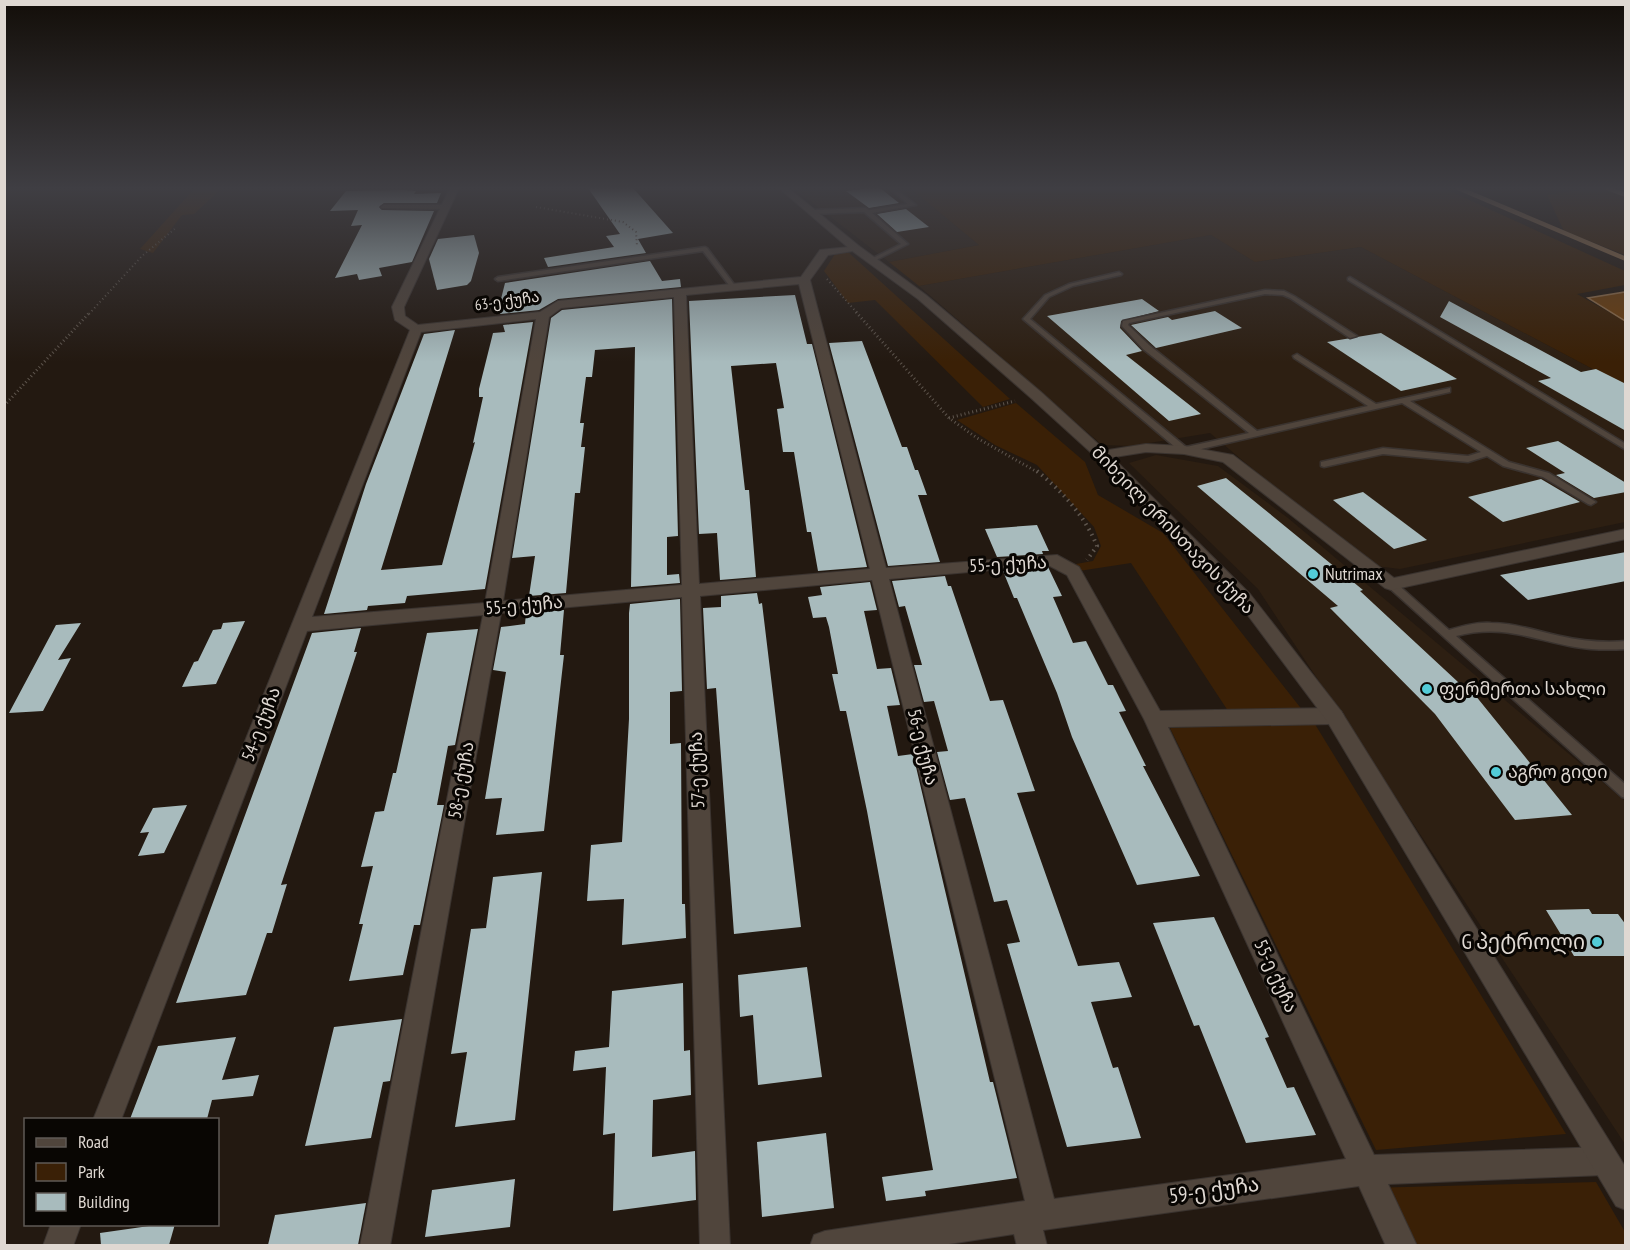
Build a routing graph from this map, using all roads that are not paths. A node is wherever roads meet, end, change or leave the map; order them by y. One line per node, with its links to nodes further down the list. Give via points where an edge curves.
1 (426, 246): 12 (street, via 398,307 399,317)
2 (900, 246): 4 (lane)
3 (855, 248): 4 (street, მიხეილ ერისთავის ქუჩა); 8 (street, via 824,252)
4 (872, 260): 22 (street, მიხეილ ერისთავის ქუჩა, via 922,297)
5 (1119, 274): 20 (lane, via 1071,285 1047,296 1026,319)
6 (498, 279): 9 (lane, via 705,249)
7 (1350, 279): 19 (lane)
8 (804, 280): 9 (street, 63-ე ქუჩა); 26 (street, 56-ე ქუჩა)
9 (734, 288): 10 (street, 63-ე ქუჩა)
10 (680, 294): 11 (street, 63-ე ქუჩა, via 558,305); 28 (street, 57-ე ქუჩა)
11 (543, 315): 12 (street, 63-ე ქუჩა); 29 (street, 58-ე ქუჩა)
12 (416, 329): 30 (street, 54-ე ქუჩა)
13 (1353, 336): 18 (lane, via 1284,293 1265,292 1126,321 1124,325 1146,347)
14 (1297, 356): 17 (lane)
15 (1448, 390): 16 (lane)
16 (1403, 400): 17 (lane); 21 (lane)
17 (1376, 407): 18 (lane)
18 (1256, 434): 20 (lane)
19 (1626, 448)
20 (1184, 450): 22 (street, via 1146,448); 27 (street, via 1228,458)
21 (1488, 453): 23 (lane, via 1468,459 1383,451); 24 (lane, via 1506,464 1546,475)
22 (1102, 455): 33 (street, მიხეილ ერისთავის ქუჩა, via 1244,598)
23 (1324, 464)
24 (1591, 502)
25 (1626, 534): 27 (street)
26 (878, 573): 28 (street, 55-ე ქუჩა); 34 (street, 55-ე ქუჩა, via 1051,559 1073,571); 40 (street, 56-ე ქუჩა)
27 (1391, 584): 31 (lane)
28 (690, 590): 29 (street, 55-ე ქუჩა); 44 (street, 57-ე ქუჩა)
29 (493, 607): 30 (street, 55-ე ქუჩა); 43 (street, 58-ე ქუჩა)
30 (299, 625): 36 (street, 54-ე ქუჩა)
31 (1447, 634): 32 (lane, via 1498,627 1565,643 1605,648); 35 (lane)
32 (1626, 645)
33 (1334, 716): 34 (street); 37 (street, მიხეილ ერისთავის ქუჩა)
34 (1154, 719): 38 (street, 55-ე ქუჩა)
35 (1626, 793)
36 (107, 1118)
37 (1604, 1161): 38 (street, 59-ე ქუჩა); 39 (street, მიხეილ ერისთავის ქუჩა)
38 (1368, 1170): 40 (street, 59-ე ქუჩა); 47 (street, 55-ე ქუჩა)
39 (1626, 1196)
40 (1034, 1215): 45 (street, 59-ე ქუჩა); 46 (street, 56-ე ქუჩა)
41 (65, 1226): 42 (street)
42 (58, 1245)
43 (375, 1245)
44 (715, 1245)
45 (825, 1245)
46 (1032, 1245)
47 (1402, 1245)

